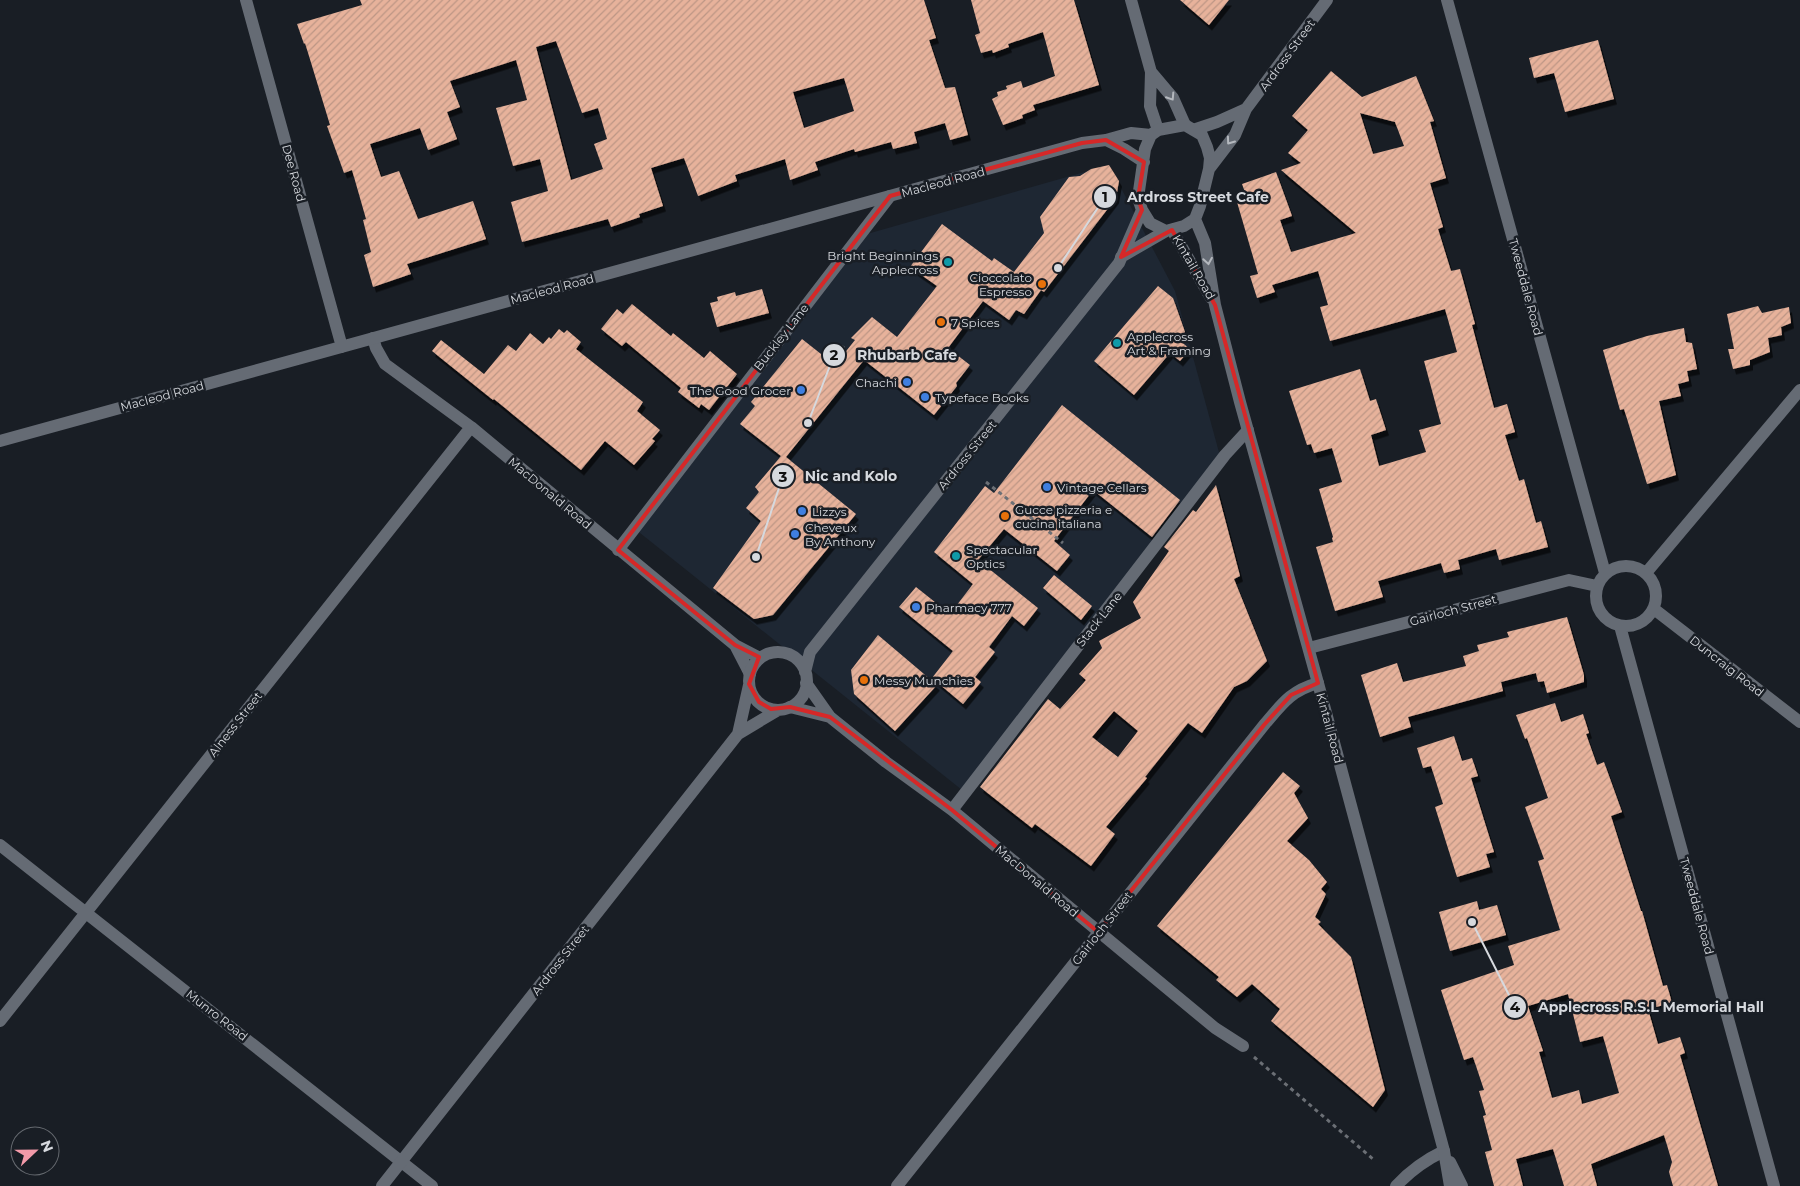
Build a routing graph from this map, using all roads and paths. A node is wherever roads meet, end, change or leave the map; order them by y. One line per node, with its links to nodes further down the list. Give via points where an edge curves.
1 (246, 0): 20 (street, Dee Road)
2 (1131, 0): 5 (street)
3 (1327, 0): 6 (street, Ardross Street)
4 (1447, 0): 30 (street, Tweeddale Road)
5 (1151, 72): 7 (street, one-way to 7, via 1173,98); 8 (street, via 1150,106)
6 (1246, 109): 7 (street, Ardross Street, via 1217,122); 11 (street, Ardross Street, one-way to 11, via 1234,135)
7 (1189, 128): 8 (street); 11 (street, via 1202,136 1210,158)
8 (1155, 133): 9 (street, Macleod Road, via 1131,133); 10 (street, via 1145,149)
9 (1106, 140): 10 (street); 12 (street, Macleod Road, via 1082,143)
10 (1144, 162): 13 (street, via 1138,198)
11 (1209, 169): 14 (street)
12 (890, 196): 18 (street, Macleod Road); 28 (street, Buckley Lane)
13 (1142, 210): 15 (street, via 1150,223); 16 (street, Ardross Street)
14 (1195, 219): 15 (street); 17 (street, Kintail Road, one-way to 17, via 1205,243)
15 (1169, 230): 16 (street, Ardross Street); 17 (street, Kintail Road)
16 (1121, 257): 36 (street, Ardross Street, via 1120,263)
17 (1215, 304): 24 (street, Kintail Road)
18 (373, 338): 20 (street, Macleod Road); 23 (street, MacDonald Road, via 385,364)
19 (841, 346): 21 (path)
20 (342, 347): 25 (street, Macleod Road)
21 (847, 350)
22 (1800, 390): 29 (street)
23 (471, 427): 28 (street, MacDonald Road); 48 (street, Alness Street)
24 (1248, 430): 35 (street, Kintail Road); 46 (street, Stack Lane, via 1225,455)
25 (0, 441)
26 (986, 482): 27 (path)
27 (1063, 543)
28 (618, 550): 34 (street, MacDonald Road)
29 (1646, 573): 30 (street, via 1621,566); 32 (street, via 1656,590)
30 (1605, 574): 31 (street)
31 (1597, 586): 33 (street, via 1597,607 1610,622); 35 (street, Gairloch Street, via 1569,580)
32 (1654, 609): 33 (street, via 1640,623); 44 (street, Duncraig Road)
33 (1620, 626): 61 (street, Tweeddale Road)
34 (735, 645): 38 (street, MacDonald Road); 40 (street, MacDonald Road)
35 (1309, 648): 41 (street, Kintail Road)
36 (810, 652): 37 (street); 39 (street, Ardross Street)
37 (788, 654): 38 (street, via 779,652); 39 (street, via 801,665)
38 (760, 658): 40 (street)
39 (806, 677): 42 (street, via 802,698); 43 (street, MacDonald Road)
40 (750, 679): 42 (street, via 754,697 764,707); 45 (street, Ardross Street)
41 (1318, 683): 49 (street, Gairloch Street, via 1291,695 1264,725); 52 (street, Kintail Road)
42 (784, 709): 43 (street, MacDonald Road); 45 (street, Ardross Street)
43 (830, 717): 46 (street, MacDonald Road)
44 (1800, 722)
45 (738, 734): 54 (street, Ardross Street)
46 (952, 810): 49 (street, MacDonald Road)
47 (0, 845): 48 (street, Munro Road)
48 (87, 912): 50 (street, Alness Street); 54 (street, Munro Road)
49 (1098, 932): 51 (street, MacDonald Road, via 1215,1028); 57 (street, Gairloch Street)
50 (0, 1021)
51 (1243, 1046): 53 (path)
52 (1444, 1151): 58 (street, via 1413,1169); 59 (street, Kintail Road); 60 (street, Kintail Road)
53 (1373, 1158)
54 (402, 1161): 55 (street, Ardross Street); 56 (street, Munro Road)
55 (382, 1186)
56 (432, 1186)
57 (897, 1186)
58 (1396, 1186)
59 (1450, 1186)
60 (1462, 1186)
61 (1774, 1186)

